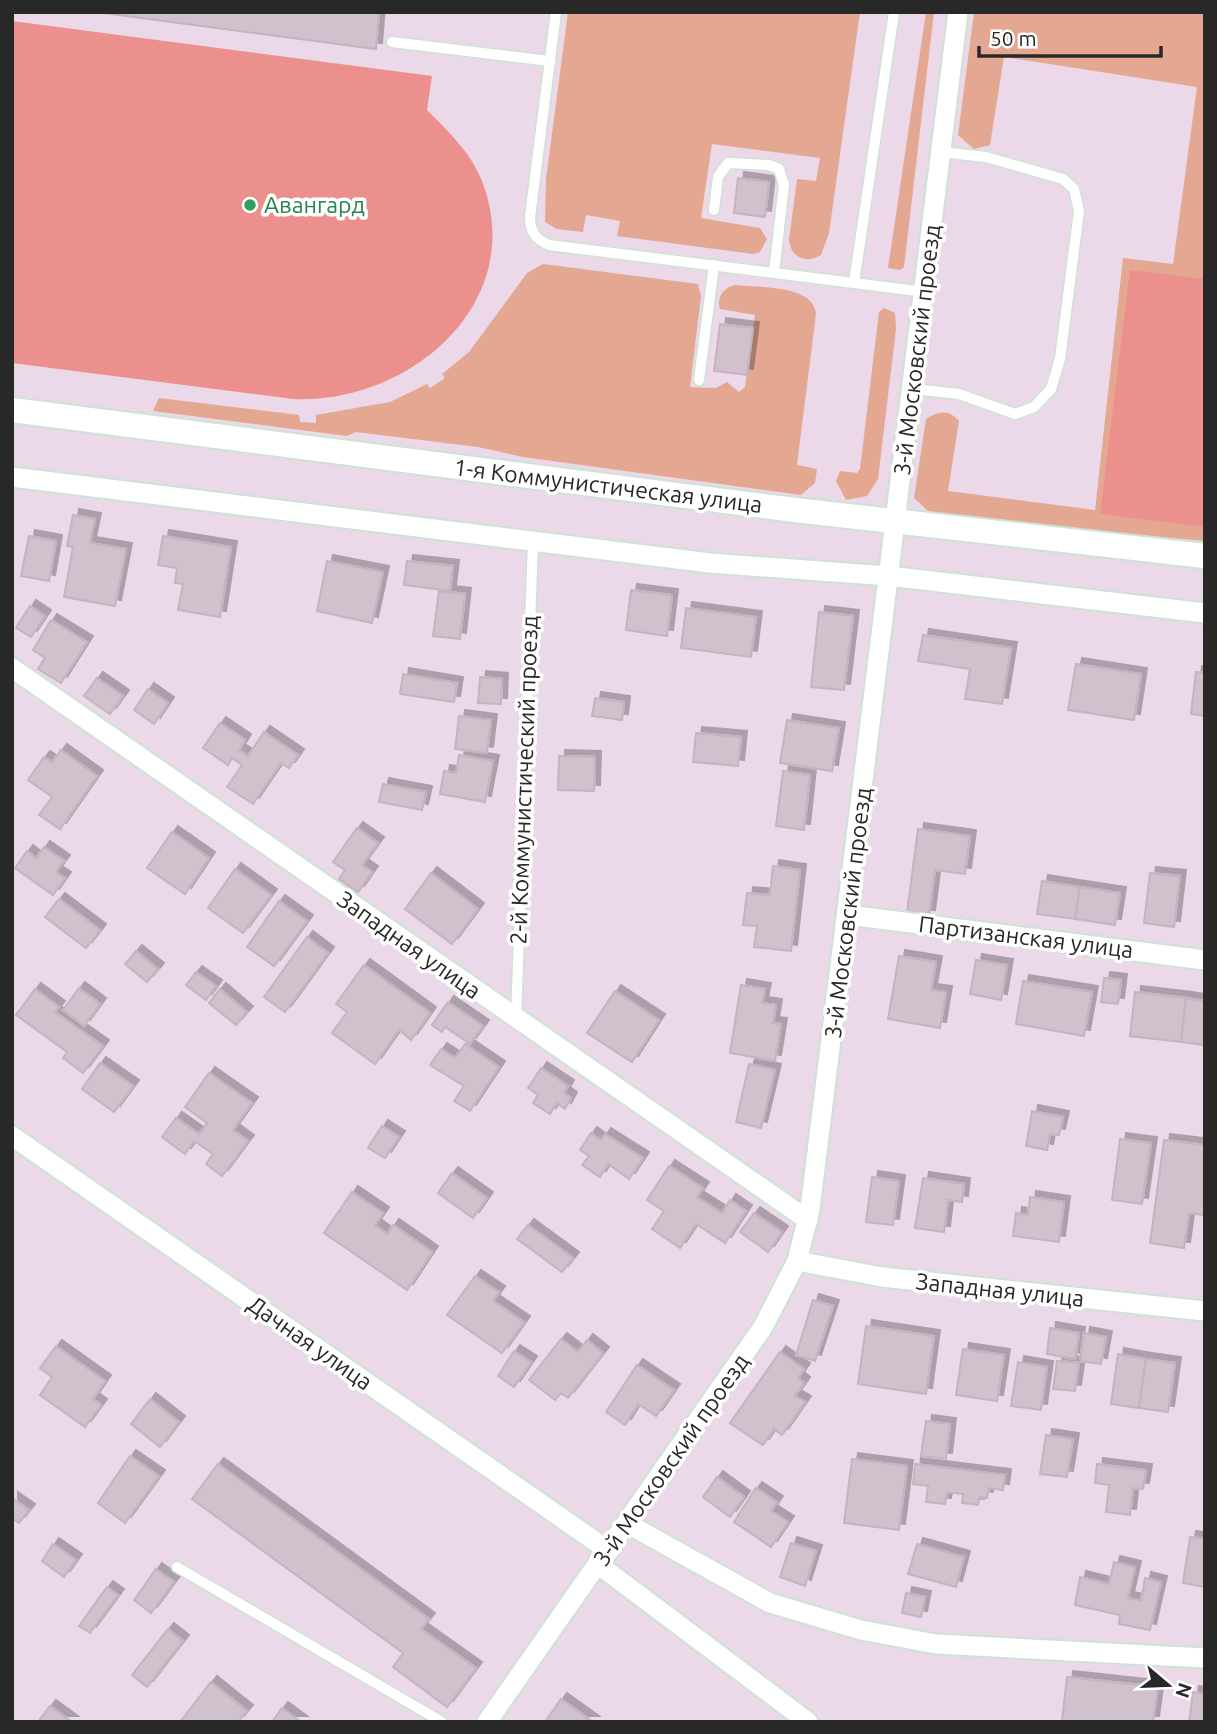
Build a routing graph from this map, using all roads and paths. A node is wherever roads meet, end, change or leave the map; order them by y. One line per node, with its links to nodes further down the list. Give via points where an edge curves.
1 (556, 12): 5 (lane)
2 (894, 12): 10 (lane)
3 (958, 12): 6 (street, 3-й Московский проезд)
4 (392, 42): 5 (lane)
5 (550, 61): 8 (lane, via 530,217 534,235 549,245)
6 (941, 152): 11 (street, 3-й Московский проезд); 13 (lane, via 986,157 1063,179 1074,190 1079,211 1060,359 1051,389 1034,407 1015,414 959,394)
7 (714, 210): 9 (lane, via 718,177 728,163 779,169 784,185)
8 (714, 265): 9 (lane); 12 (lane)
9 (774, 272): 10 (lane)
10 (853, 283): 11 (lane)
11 (925, 292): 13 (street, 3-й Московский проезд)
12 (699, 380)
13 (913, 389): 16 (street, 3-й Московский проезд)
14 (12, 410): 16 (street, 1-я Коммунистическая улица)
15 (12, 477): 17 (street)
16 (896, 522): 18 (street, 1-я Коммунистическая улица); 19 (street, 3-й Московский проезд)
17 (533, 541): 19 (street, via 710,563); 24 (lane, 2-й Коммунистический проезд)
18 (1205, 556)
19 (890, 576): 20 (street); 22 (street, 3-й Московский проезд)
20 (1205, 612)
21 (12, 667): 24 (street, Западная улица)
22 (848, 915): 23 (street, Партизанская улица); 26 (street, 3-й Московский проезд)
23 (1205, 960)
24 (516, 1020): 26 (street, Западная улица)
25 (12, 1136): 30 (street, Дачная улица)
26 (808, 1220): 27 (street, 3-й Московский проезд)
27 (797, 1261): 28 (street, Западная улица, via 882,1277); 29 (street, 3-й Московский проезд, via 762,1327)
28 (1205, 1311)
29 (628, 1524): 30 (street, 3-й Московский проезд); 32 (street, via 771,1603 861,1630 936,1644)
30 (603, 1558): 34 (street, 3-й Московский проезд); 35 (street, Дачная улица)
31 (177, 1567): 33 (lane)
32 (1205, 1658)
33 (442, 1722)
34 (487, 1722)
35 (808, 1722)

